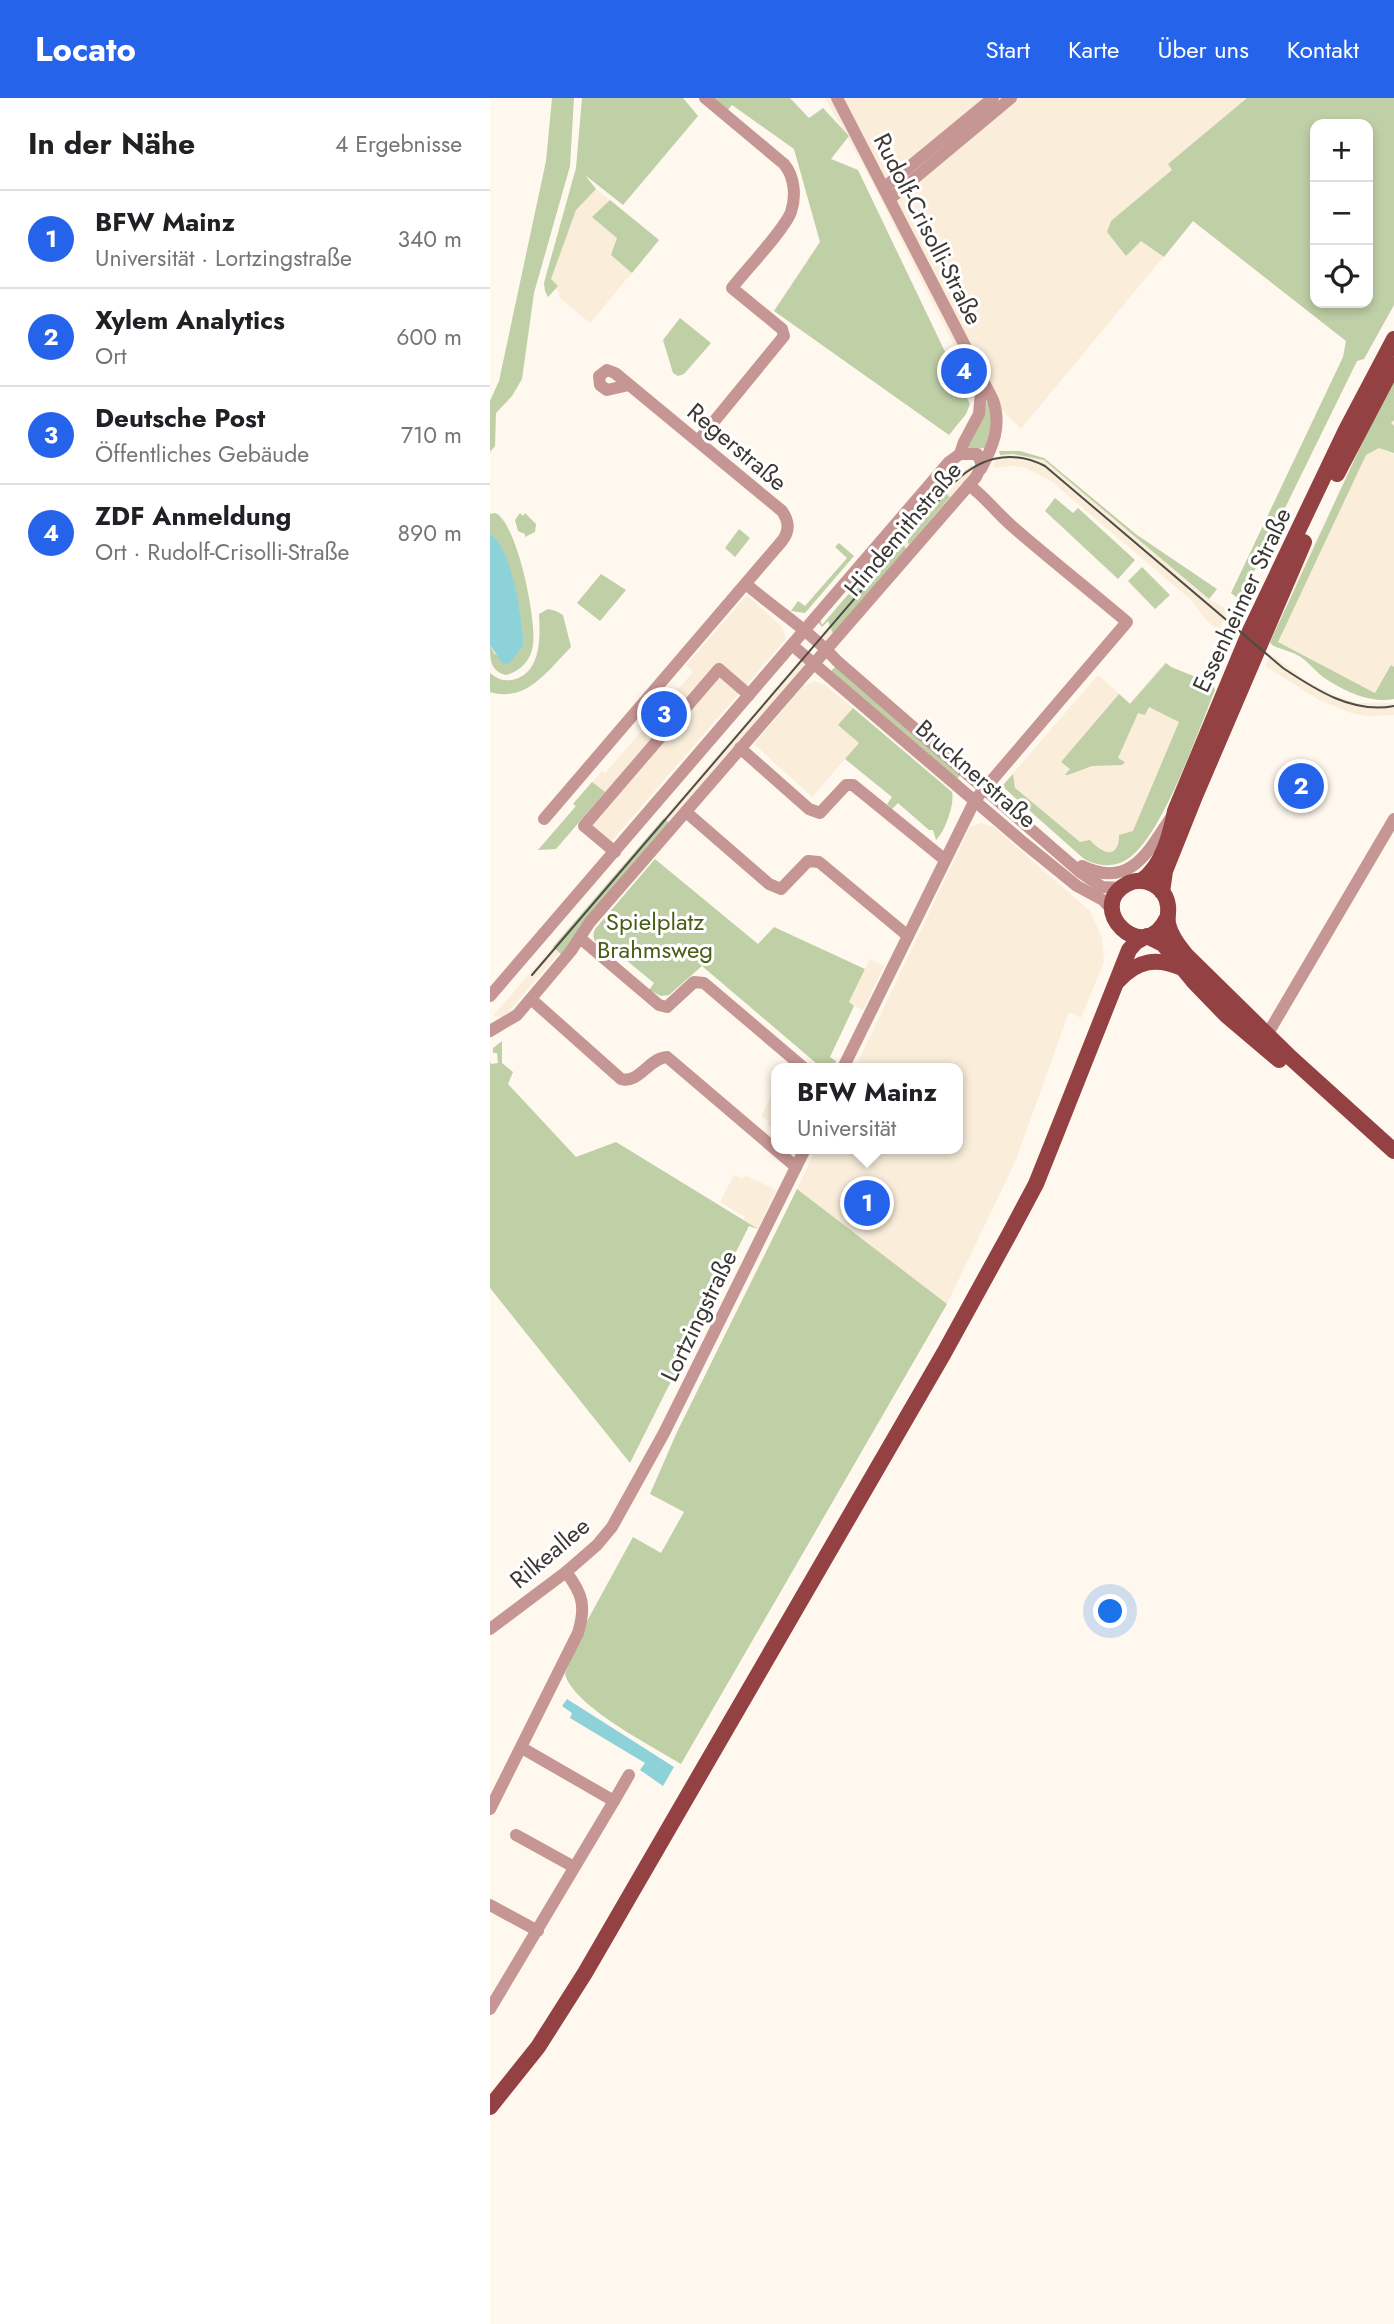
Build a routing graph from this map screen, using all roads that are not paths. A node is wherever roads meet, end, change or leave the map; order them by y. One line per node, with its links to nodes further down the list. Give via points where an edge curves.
1 (705, 98): 10 (street, via 784,164 794,190 787,220 732,288 782,329 784,336)
2 (837, 98): 5 (street, Rudolf-Crisolli-Straße)
3 (993, 98): 5 (street)
4 (1011, 98): 5 (street)
5 (888, 193): 8 (street, Rudolf-Crisolli-Straße)
6 (1394, 339): 24 (main road, Essenheimer Straße, via 1250,631)
7 (1394, 365): 33 (main road, Essenheimer Straße, via 1318,512 1267,627 1171,855)
8 (982, 380): 11 (street, via 979,414); 12 (street, Rudolf-Crisolli-Straße, via 996,409 998,426)
9 (629, 385): 10 (street, Regerstraße)
10 (698, 441): 14 (street, Regerstraße, via 786,518 785,537)
11 (960, 454): 12 (street, Hindemithstraße, via 977,454); 16 (street, Hindemithstraße, via 815,621)
12 (981, 470): 13 (street, Hindemithstraße)
13 (969, 485): 18 (street, Hindemithstraße); 22 (street, via 1127,622)
14 (746, 584): 15 (street); 26 (street, Regerstraße)
15 (782, 614): 16 (street); 17 (street, via 793,633)
16 (800, 626): 17 (street, Hindemithstraße); 18 (street)
17 (792, 645): 19 (street); 20 (street, Hindemithstraße)
18 (827, 650): 19 (street, Hindemithstraße); 22 (street, Brucknerstraße)
19 (815, 664): 21 (street, Hindemithstraße); 23 (street, Brucknerstraße)
20 (749, 695): 29 (street, Hindemithstraße); 29 (street, via 719,669 584,826)
21 (740, 748): 25 (street, Hindemithstraße); 30 (street, via 809,809 820,813 846,785 853,785)
22 (984, 789): 23 (street); 28 (street, Brucknerstraße)
23 (975, 800): 30 (street); 34 (street, Brucknerstraße)
24 (1175, 811): 28 (street, via 1147,853 1126,870 1096,873); 31 (main road, Essenheimer Straße, via 1153,871)
25 (686, 812): 37 (street, via 769,884 781,888 808,861 819,862); 39 (street, Hindemithstraße)
26 (544, 819)
27 (1394, 819): 45 (street)
28 (1055, 849): 32 (street, Brucknerstraße, via 1102,887)
29 (615, 852): 42 (street, Hindemithstraße)
30 (944, 859): 37 (street)
31 (1141, 881): 32 (main road); 33 (main road)
32 (1122, 888): 34 (main road)
33 (1163, 892): 35 (main road)
34 (1112, 910): 36 (main road)
35 (1167, 918): 38 (main road, via 1159,930); 45 (main road, via 1172,936 1186,955)
36 (1119, 927): 38 (main road); 54 (main road, via 1119,948)
37 (908, 936): 47 (street)
38 (1146, 937): 40 (main road, via 1163,944); 41 (main road, via 1132,946)
39 (580, 938): 43 (street, Hindemithstraße); 46 (street, via 659,1005 667,1007 694,982 704,983)
40 (1184, 970): 41 (main road, via 1166,961 1145,962); 48 (main road, via 1227,1016)
41 (1115, 985): 54 (main road, via 1036,1184)
42 (490, 996)
43 (531, 999): 44 (street, Hindemithstraße, via 513,1019); 49 (street, via 621,1079 633,1078 660,1058 667,1058)
44 (494, 1026)
45 (1267, 1035): 48 (main road)
46 (798, 1063)
47 (845, 1063)
48 (1345, 1109): 50 (main road)
49 (771, 1145)
50 (1394, 1151)
51 (781, 1154): 53 (street)
52 (802, 1154): 53 (street, Lortzingstraße)
53 (796, 1167): 55 (street, Lortzingstraße)
54 (1011, 1231): 68 (main road, via 585,1973 538,2047)
55 (627, 1500): 56 (street, Rilkeallee, via 605,1536)
56 (566, 1572): 57 (street, Rilkeallee); 58 (street, via 578,1589 584,1615)
57 (490, 1629)
58 (522, 1748): 60 (street); 61 (street)
59 (629, 1775): 60 (street)
60 (614, 1801): 63 (street)
61 (490, 1809)
62 (516, 1835): 63 (street)
63 (574, 1867): 65 (street)
64 (490, 1905): 65 (street)
65 (538, 1931): 66 (street)
66 (494, 1994): 67 (street)
67 (490, 2010)
68 (490, 2107)

